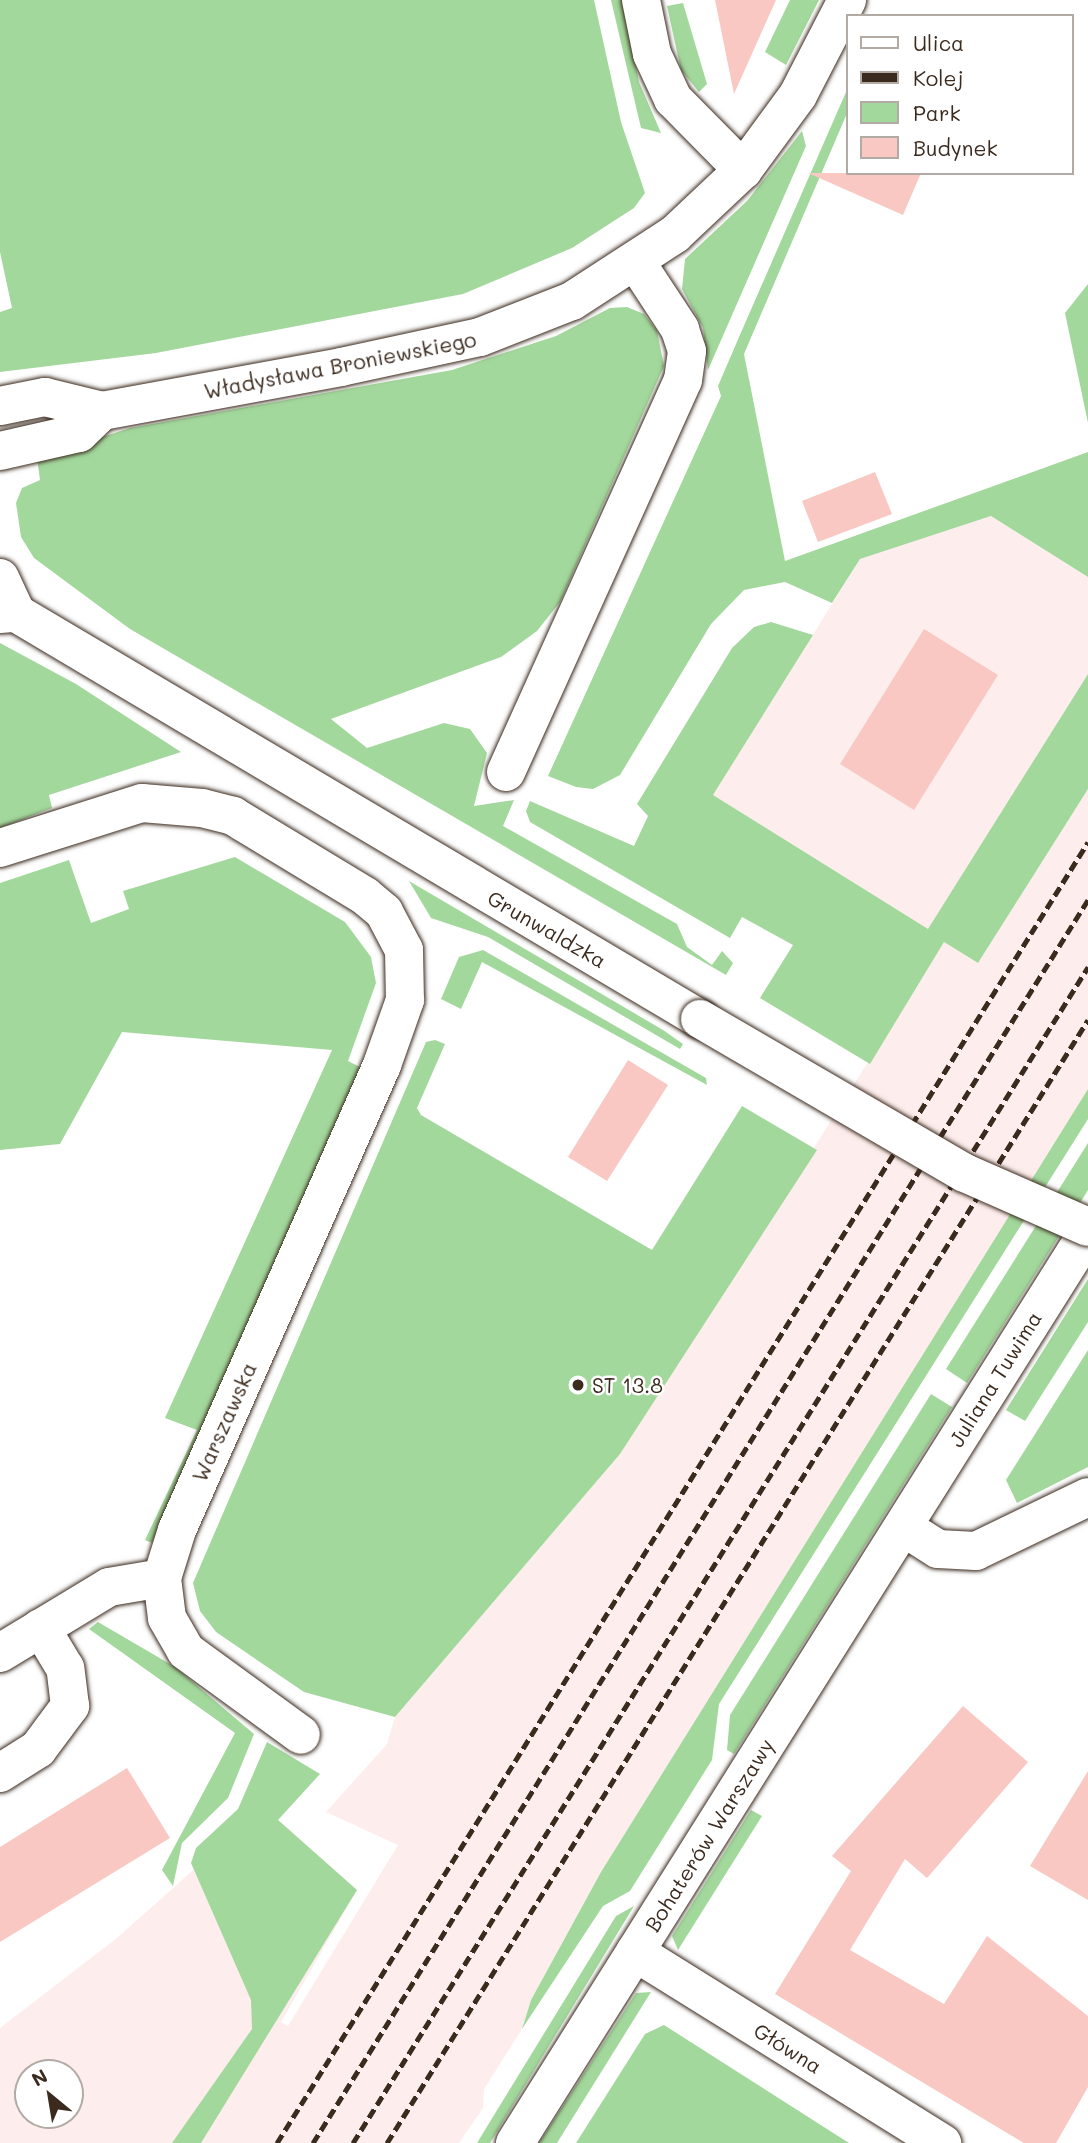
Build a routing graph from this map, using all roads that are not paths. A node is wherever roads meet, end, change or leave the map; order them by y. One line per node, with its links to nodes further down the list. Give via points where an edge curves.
1 (641, 0): 3 (street, via 652,54 673,99)
2 (845, 5): 3 (street, Władysława Broniewskiego, via 798,95)
3 (743, 170): 4 (street, Władysława Broniewskiego, via 711,205)
4 (636, 262): 6 (street, Władysława Broniewskiego, via 572,301 480,337); 10 (street, via 680,328 687,351 683,380)
5 (0, 406): 6 (street, Władysława Broniewskiego, via 45,397)
6 (102, 411): 7 (street, Władysława Broniewskiego, via 79,433)
7 (0, 451)
8 (0, 578): 9 (street, Grunwaldzka)
9 (8, 614): 12 (street, Grunwaldzka, bridge, via 965,1173)
10 (506, 772)
11 (0, 848): 15 (street, Warszawska, via 115,811 169,803 233,816 384,912 408,969 405,1000 382,1065 168,1550)
12 (1088, 1229): 14 (street, Juliana Tuwima)
13 (1088, 1497): 14 (street, via 976,1551 938,1549)
14 (903, 1527): 20 (street, Bohaterów Warszawy)
15 (162, 1578): 16 (street, via 108,1587); 18 (street, Warszawska, via 167,1618 187,1651)
16 (41, 1628): 17 (street); 19 (street, via 65,1668 69,1706 38,1749)
17 (0, 1653)
18 (301, 1735)
19 (0, 1773)
20 (635, 1952): 21 (street, Bohaterów Warszawy); 22 (street, Główna)
21 (515, 2143)
22 (942, 2143)

